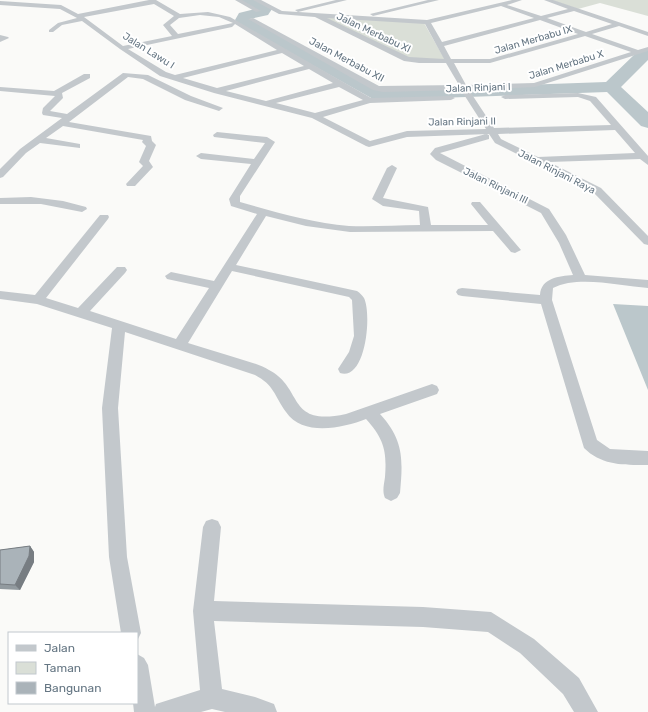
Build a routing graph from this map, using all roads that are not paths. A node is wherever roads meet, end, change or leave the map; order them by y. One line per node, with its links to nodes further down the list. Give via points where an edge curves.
1 (164, 0): 17 (street)
2 (238, 0): 15 (street)
3 (256, 0): 16 (street)
4 (315, 0): 12 (street)
5 (344, 0): 12 (street)
6 (436, 0): 21 (street)
7 (489, 0): 13 (street)
8 (519, 0): 13 (street)
9 (547, 0): 14 (street)
10 (154, 1): 19 (street); 20 (street)
11 (0, 3): 20 (street, Jalan Lawu I, via 61,6)
12 (324, 4): 16 (street)
13 (501, 4): 22 (street); 24 (street)
14 (575, 9): 22 (street); 26 (street)
15 (258, 10)
16 (281, 13): 18 (street); 23 (street)
17 (187, 14): 19 (street); 25 (street)
18 (316, 15): 21 (street); 36 (street, Jalan Merbabu XI, via 407,59)
19 (178, 16): 30 (street, via 166,24)
20 (80, 17): 27 (street, via 60,24); 32 (street, Jalan Lawu I)
21 (357, 18): 24 (street)
22 (541, 18): 28 (street); 31 (street)
23 (249, 19): 25 (street); 44 (street, Jalan Merbabu XII, via 379,89)
24 (427, 22): 31 (street, Jalan Rinjani Raya)
25 (235, 23): 30 (street); 34 (street)
26 (620, 24): 28 (street, Jalan Merbabu IX); 29 (street)
27 (51, 31)
28 (586, 34): 35 (street); 36 (street, Jalan Merbabu IX, via 492,60)
29 (648, 34)
30 (176, 36): 32 (street)
31 (440, 45): 36 (street, Jalan Rinjani Raya)
32 (122, 48): 39 (street, Jalan Lawu I)
33 (648, 49): 35 (street, Jalan Merbabu X)
34 (283, 51): 37 (street); 39 (street)
35 (637, 52): 44 (street, Jalan Merbabu X, via 535,85)
36 (449, 61): 44 (street, Jalan Rinjani Raya)
37 (310, 67): 40 (street); 42 (street)
38 (87, 76): 43 (street)
39 (172, 78): 42 (street, Jalan Lawu I)
40 (340, 84): 46 (street); 47 (street)
41 (0, 89): 43 (street)
42 (217, 91): 47 (street, Jalan Lawu I)
43 (57, 93): 50 (street, via 60,96 46,113)
44 (469, 94): 46 (street, Jalan Rinjani I); 52 (street, Jalan Rinjani Raya)
45 (493, 97): 51 (street, Jalan Rinjani I, via 586,96 594,99)
46 (370, 101): 49 (street, Jalan Rinjani I)
47 (266, 103): 49 (street, Jalan Lawu I)
48 (219, 108): 50 (street, via 188,98 145,78 126,75)
49 (315, 116): 52 (street, Jalan Rinjani II, via 369,144 407,134)
50 (66, 120): 54 (street); 62 (street, via 148,138 147,142 151,145 144,162 148,166)
51 (618, 127): 52 (street, Jalan Rinjani II); 57 (street)
52 (492, 134): 58 (street, Jalan Rinjani Raya, via 498,141); 75 (street, Jalan Rinjani III, via 438,150 435,154 545,211 556,225)
53 (218, 135): 59 (street, via 269,141)
54 (38, 140): 55 (street); 61 (street, via 14,159)
55 (77, 146)
56 (202, 156): 59 (street)
57 (645, 159): 58 (street)
58 (536, 160): 70 (street, Jalan Rinjani Raya, via 597,190)
59 (257, 162): 66 (street, via 235,196 234,202)
60 (392, 168): 68 (street, via 377,199 424,209)
61 (0, 175)
62 (131, 184)
63 (0, 201): 65 (street, via 29,201 69,205)
64 (476, 204): 69 (street)
65 (82, 209)
66 (262, 212): 68 (street, via 350,229); 72 (street)
67 (104, 217): 80 (street)
68 (426, 228): 69 (street)
69 (496, 228): 71 (street)
70 (648, 242)
71 (515, 250)
72 (229, 267): 77 (street); 85 (street, via 352,294 358,299 362,329 356,356)
73 (121, 270): 82 (street)
74 (171, 276): 77 (street)
75 (580, 278): 76 (street); 81 (street, via 549,285)
76 (648, 284)
77 (216, 285): 84 (street)
78 (462, 292): 81 (street)
79 (0, 295): 80 (street)
80 (38, 300): 82 (street)
81 (546, 300): 88 (street, via 590,443 606,455)
82 (81, 313): 83 (street)
83 (119, 326): 84 (street); 92 (street, via 110,408 118,556)
84 (180, 344): 87 (street, via 260,370 272,377 292,409 307,420 335,423)
85 (345, 370)
86 (432, 390): 87 (street)
87 (369, 412): 89 (street, via 384,428 393,444)
88 (648, 458)
89 (391, 492)
90 (212, 527): 91 (street)
91 (203, 611): 94 (street); 98 (street, via 423,617 491,622 527,646 571,686)
92 (132, 632)
93 (138, 671): 95 (street)
94 (212, 698): 96 (street); 97 (street)
95 (145, 712)
96 (164, 712)
97 (266, 712)
98 (587, 712)

